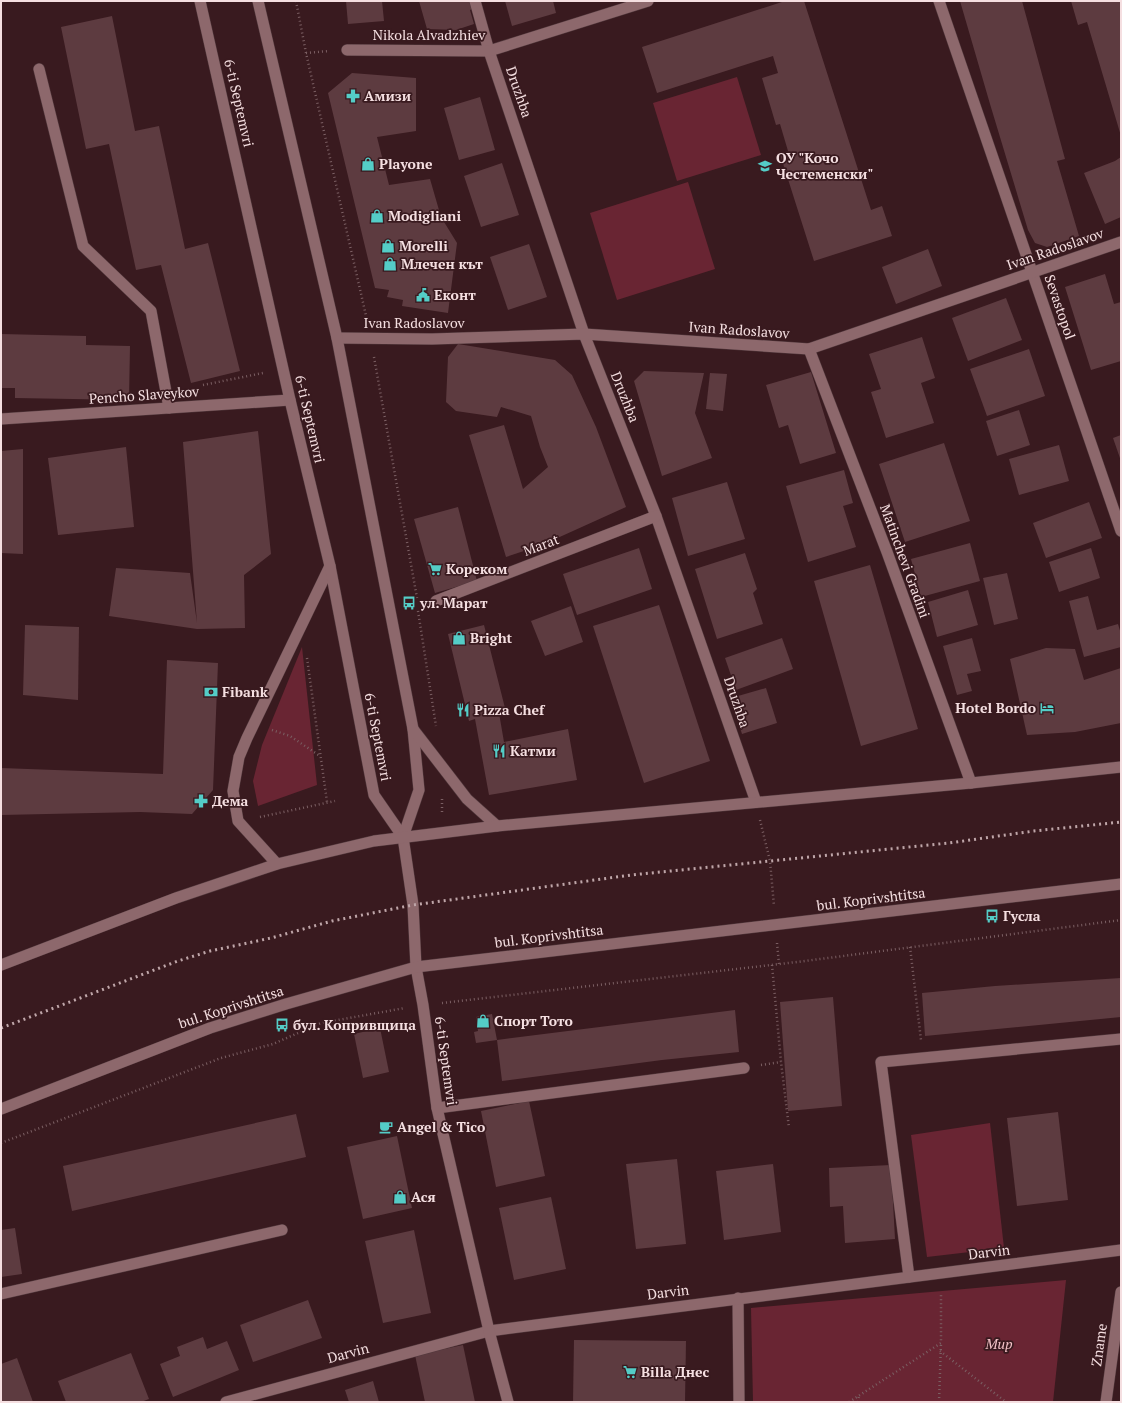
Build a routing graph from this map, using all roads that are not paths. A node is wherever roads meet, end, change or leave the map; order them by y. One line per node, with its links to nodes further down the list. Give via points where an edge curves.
1 (200, 1): 14 (street, 6-ti Septemvri)
2 (258, 1): 12 (street, 6-ti Septemvri)
3 (475, 1): 7 (street, Druzhba)
4 (648, 1): 7 (street, Nikola Alvadzhiev)
5 (939, 1): 10 (street, Sevastopol)
6 (347, 50): 7 (street, Nikola Alvadzhiev)
7 (490, 51): 11 (street, Druzhba)
8 (39, 69): 15 (street, via 83,246 150,311)
9 (1121, 242): 10 (street, Ivan Radoslavov)
10 (1032, 273): 13 (street, Ivan Radoslavov); 18 (street, Sevastopol)
11 (584, 334): 12 (street, Ivan Radoslavov, via 432,339); 13 (street, Ivan Radoslavov); 17 (street, Druzhba)
12 (337, 338): 21 (street, 6-ti Septemvri)
13 (810, 350): 23 (street, Matinchevi Gradini)
14 (290, 400): 15 (street, Pencho Slaveykov); 19 (street, 6-ti Septemvri)
15 (169, 408): 16 (street, Pencho Slaveykov)
16 (1, 420)
17 (656, 516): 20 (street, Marat); 24 (street, Druzhba)
18 (1121, 531)
19 (330, 566): 26 (street, 6-ti Septemvri, via 374,795); 27 (street, via 239,757 233,791 238,821)
20 (436, 601)
21 (413, 729): 25 (street, via 467,799); 26 (street, 6-ti Septemvri, via 419,790)
22 (1121, 767): 23 (street)
23 (971, 783): 24 (street)
24 (756, 802): 25 (street)
25 (497, 826): 26 (street)
26 (403, 837): 27 (street, via 374,841); 30 (street, 6-ti Septemvri, via 413,905)
27 (277, 864): 29 (street, via 176,898)
28 (1121, 884): 30 (street, bul. Koprivshtitsa)
29 (1, 965)
30 (416, 967): 33 (street, 6-ti Septemvri); 34 (street, bul. Koprivshtitsa, via 210,1028)
31 (1121, 1039): 37 (street, via 881,1062)
32 (744, 1068): 33 (street)
33 (437, 1108): 41 (street, 6-ti Septemvri)
34 (1, 1109)
35 (282, 1230): 39 (street)
36 (1121, 1250): 37 (street, Darvin)
37 (909, 1277): 40 (street, Darvin)
38 (1121, 1292): 45 (street, Zname)
39 (1, 1294)
40 (738, 1298): 41 (street, Darvin); 44 (street)
41 (489, 1331): 42 (street, Darvin); 43 (street, 6-ti Septemvri)
42 (226, 1402)
43 (508, 1402)
44 (739, 1402)
45 (1106, 1402)

